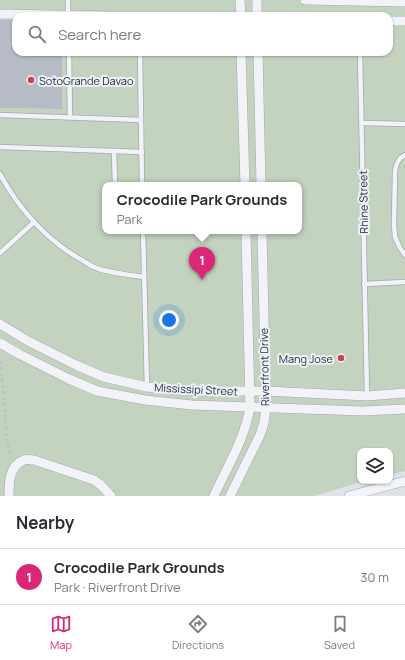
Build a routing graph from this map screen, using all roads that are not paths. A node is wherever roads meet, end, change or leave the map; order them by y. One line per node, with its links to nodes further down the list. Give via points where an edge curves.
1 (68, 0): 7 (lane)
2 (240, 0): 8 (street)
3 (257, 0): 9 (street)
4 (305, 0): 5 (street)
5 (359, 0): 6 (street)
6 (405, 2)
7 (68, 12)
8 (240, 12)
9 (257, 12)
10 (0, 14): 11 (street)
11 (12, 14)
12 (393, 21): 13 (street)
13 (405, 22)
14 (69, 56): 20 (lane)
15 (140, 56): 21 (lane)
16 (242, 56): 31 (street)
17 (258, 56): 32 (street)
18 (360, 56): 22 (lane, Rhine Street)
19 (0, 115): 20 (lane)
20 (70, 117): 21 (lane)
21 (141, 120): 26 (lane)
22 (361, 123): 23 (lane); 41 (lane, Rhine Street)
23 (405, 124)
24 (0, 147): 25 (lane)
25 (114, 151): 26 (lane); 29 (lane)
26 (142, 152): 30 (lane)
27 (405, 155): 38 (lane, via 397,163 395,172 394,224 395,236)
28 (0, 174): 33 (lane)
29 (115, 182)
30 (142, 182)
31 (245, 182)
32 (261, 182)
33 (34, 222): 37 (lane); 39 (lane, via 52,240 95,267)
34 (143, 234): 39 (lane)
35 (246, 234): 45 (street, Riverfront Drive)
36 (262, 234): 46 (street, Riverfront Drive)
37 (0, 253)
38 (405, 255)
39 (144, 277): 44 (lane)
40 (405, 282): 41 (lane)
41 (364, 284): 48 (lane, Rhine Street)
42 (0, 324): 44 (street, Mississipi Street, via 28,341 104,377)
43 (0, 343): 49 (street, Mississipi Street, via 98,391 145,400)
44 (147, 387): 45 (street, Mississipi Street, via 194,391)
45 (250, 391): 46 (street, Mississipi Street); 49 (street, Riverfront Drive)
46 (266, 391): 48 (street, Mississipi Street); 50 (street, Riverfront Drive)
47 (405, 393): 48 (street, Mississipi Street)
48 (366, 396)
49 (250, 408): 50 (street, Mississipi Street); 55 (street, Riverfront Drive, via 244,432)
50 (266, 408): 51 (street, Mississipi Street, via 363,411); 56 (street, Riverfront Drive, via 260,435)
51 (405, 409)
52 (405, 481): 57 (street)
53 (9, 496): 54 (street, via 12,472 25,460 41,462 94,480)
54 (111, 496)
55 (214, 496)
56 (230, 496)
57 (349, 496)

